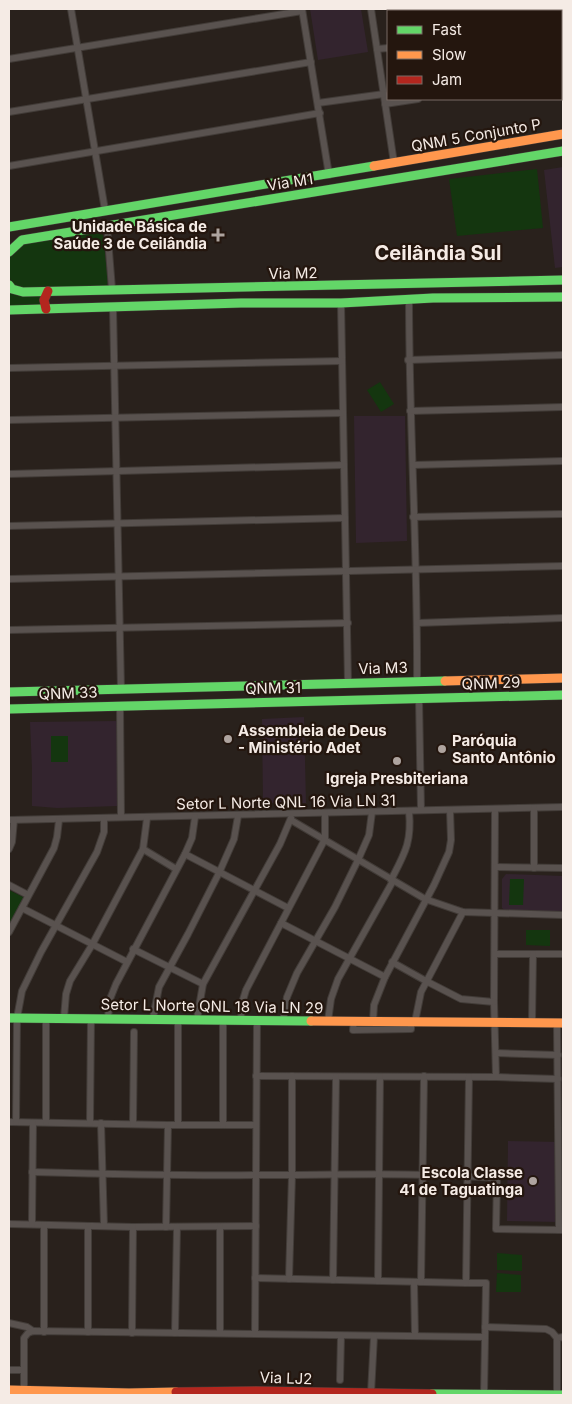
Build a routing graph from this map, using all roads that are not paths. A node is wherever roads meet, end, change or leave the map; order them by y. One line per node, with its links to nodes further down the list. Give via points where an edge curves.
1 (71, 9): 4 (street)
2 (371, 9): 6 (street)
3 (302, 10): 4 (street); 8 (street)
4 (77, 47): 7 (street); 10 (street)
5 (387, 48): 6 (street)
6 (378, 49): 9 (street)
7 (9, 58)
8 (311, 62): 10 (street); 12 (street)
9 (384, 94): 12 (street); 13 (street)
10 (85, 100): 14 (street); 17 (street)
11 (411, 100): 13 (street)
12 (318, 103): 15 (street)
13 (385, 104): 19 (street)
14 (9, 112)
15 (320, 113): 17 (street); 22 (street)
16 (563, 134): 19 (main road, QNM 5 Conjunto P)
17 (94, 151): 20 (street); 25 (street)
18 (563, 151): 24 (main road, Via M1)
19 (394, 163): 21 (main road, Via M1)
20 (9, 166)
21 (347, 172): 22 (main road, Via M1); 24 (main road, via 284,186 280,191)
22 (329, 175): 23 (main road, Via M1)
23 (266, 184): 25 (main road, Via M1); 26 (main road, via 272,189 269,196 225,203)
24 (286, 197): 26 (main road, Via M1)
25 (105, 210): 28 (main road, Via M1)
26 (206, 210): 27 (main road, Via M1)
27 (107, 226): 29 (main road, Via M1, via 22,240); 34 (street)
28 (9, 227)
29 (9, 252)
30 (563, 280): 31 (main road, Via M2)
31 (470, 282): 33 (main road, Via M2); 37 (main road)
32 (9, 284): 35 (main road, Via M2, via 12,289 23,292)
33 (286, 287): 34 (main road, Via M2); 39 (main road)
34 (112, 289): 35 (main road, Via M2)
35 (48, 291): 42 (main road, via 43,305)
36 (563, 297): 37 (main road)
37 (470, 298): 38 (main road)
38 (409, 299): 40 (main road); 45 (street)
39 (286, 303): 40 (main road); 41 (main road)
40 (341, 303): 46 (street)
41 (113, 308): 42 (main road); 47 (street)
42 (46, 309): 43 (main road)
43 (9, 310)
44 (563, 355): 45 (street)
45 (408, 360): 50 (street)
46 (342, 361): 47 (street); 51 (street)
47 (113, 366): 48 (street); 52 (street)
48 (9, 368)
49 (563, 408): 50 (street)
50 (410, 411): 56 (street)
51 (343, 413): 52 (street); 55 (street)
52 (115, 418): 53 (street); 57 (street)
53 (9, 420)
54 (563, 461): 56 (street)
55 (344, 465): 57 (street); 61 (street)
56 (413, 465): 60 (street)
57 (117, 472): 58 (street); 62 (street)
58 (9, 474)
59 (563, 514): 60 (street)
60 (413, 517): 65 (street)
61 (345, 518): 62 (street); 66 (street)
62 (118, 524): 63 (street); 67 (street)
63 (9, 526)
64 (563, 566): 65 (street)
65 (416, 569): 66 (street); 71 (street)
66 (347, 571): 67 (street); 70 (street)
67 (119, 576): 68 (street); 72 (street)
68 (9, 580)
69 (563, 618): 71 (street)
70 (348, 623): 72 (street); 77 (street)
71 (417, 623): 75 (street)
72 (120, 628): 73 (street); 79 (street)
73 (9, 630)
74 (563, 678): 76 (main road, Via M3)
75 (417, 681): 76 (main road, Via M3); 77 (main road, Via M3)
76 (472, 681): 84 (main road, via 476,687 471,693 445,694)
77 (348, 683): 78 (main road); 85 (main road, via 302,689 298,696)
78 (191, 688): 79 (main road); 86 (main road, via 196,692 193,700)
79 (121, 689): 80 (main road)
80 (102, 690): 81 (main road); 88 (main road, via 72,696 68,702)
81 (9, 692)
82 (563, 695): 84 (main road, QNM 29)
83 (419, 699): 84 (main road, QNM 29); 85 (main road, QNM 31); 93 (street)
84 (429, 699)
85 (302, 702): 86 (main road, QNM 31)
86 (148, 705): 87 (main road, QNM 31)
87 (124, 706): 88 (main road, QNM 33); 101 (street)
88 (72, 707): 89 (main road, QNM 33)
89 (9, 709)
90 (563, 807): 91 (street, Setor L Norte QNL 16 Via LN 31)
91 (534, 808): 92 (street, Setor L Norte QNL 16 Via LN 31); 112 (street)
92 (495, 809): 94 (street, Setor L Norte QNL 16 Via LN 31); 111 (street)
93 (421, 810): 94 (street, Setor L Norte QNL 16 Via LN 31); 95 (street, Setor L Norte QNL 16 Via LN 31)
94 (450, 810): 120 (street, via 449,852)
95 (409, 811): 96 (street, Setor L Norte QNL 16 Via LN 31); 116 (street, via 409,841)
96 (372, 812): 97 (street, Setor L Norte QNL 16 Via LN 31); 110 (street, via 369,835)
97 (325, 813): 100 (street, Setor L Norte QNL 16 Via LN 31); 106 (street)
98 (238, 816): 99 (street, Setor L Norte QNL 16 Via LN 31); 100 (street, Setor L Norte QNL 16 Via LN 31); 115 (street, via 234,839)
99 (195, 817): 102 (street, Setor L Norte QNL 16 Via LN 31); 109 (street, via 192,838)
100 (292, 817): 106 (street); 118 (street)
101 (121, 818): 102 (street, Setor L Norte QNL 16 Via LN 31); 103 (street, Setor L Norte QNL 16 Via LN 31)
102 (147, 818): 108 (street)
103 (104, 819): 105 (street, Setor L Norte QNL 16 Via LN 31); 127 (street, via 104,832 97,852)
104 (11, 820): 105 (street, Setor L Norte QNL 16 Via LN 31); 107 (street, via 13,834)
105 (59, 820): 119 (street, via 54,848)
106 (325, 839): 110 (street); 122 (street)
107 (9, 849)
108 (142, 849): 114 (street); 130 (street)
109 (184, 854): 114 (street); 115 (street)
110 (358, 860): 116 (street); 129 (street)
111 (496, 868): 112 (street); 124 (street)
112 (534, 868): 113 (street)
113 (563, 868)
114 (176, 869): 131 (street)
115 (219, 873): 118 (street); 138 (street)
116 (392, 881): 120 (street); 135 (street)
117 (9, 885): 119 (street)
118 (254, 890): 122 (street); 141 (street)
119 (28, 895): 121 (street)
120 (425, 899): 123 (street); 137 (street)
121 (22, 908): 127 (street); 128 (street)
122 (288, 908): 126 (street)
123 (463, 912): 124 (street); 140 (street)
124 (494, 913): 125 (street); 132 (street)
125 (563, 915)
126 (281, 922): 129 (street); 152 (street, via 246,990)
127 (57, 926): 130 (street); 143 (street, via 27,978)
128 (9, 932)
129 (316, 940): 135 (street); 154 (street, via 289,990)
130 (92, 945): 136 (street); 145 (street, via 70,981)
131 (133, 949): 136 (street); 138 (street)
132 (495, 954): 133 (street); 142 (street)
133 (533, 954): 134 (street); 160 (street)
134 (563, 954)
135 (350, 959): 139 (street); 155 (street, via 334,988)
136 (127, 962): 147 (street, via 110,999)
137 (392, 962): 139 (street); 140 (street)
138 (169, 967): 141 (street); 148 (street, via 159,987)
139 (385, 977): 157 (street, via 376,999)
140 (426, 982): 142 (street, via 461,999); 158 (street)
141 (203, 984): 150 (street)
142 (494, 1002): 159 (street)
143 (13, 1018): 144 (main road, Setor L Norte QNL 18 Via LN 29); 163 (street)
144 (46, 1018): 145 (main road, Setor L Norte QNL 18 Via LN 29); 175 (street)
145 (64, 1018): 146 (main road, Setor L Norte QNL 18 Via LN 29)
146 (91, 1018): 147 (main road, Setor L Norte QNL 18 Via LN 29); 177 (street)
147 (108, 1018): 148 (main road, Setor L Norte QNL 18 Via LN 29)
148 (153, 1018): 149 (main road, Setor L Norte QNL 18 Via LN 29)
149 (178, 1019): 150 (main road, Setor L Norte QNL 18 Via LN 29); 181 (street)
150 (197, 1019): 151 (main road, Setor L Norte QNL 18 Via LN 29)
151 (222, 1020): 152 (main road, Setor L Norte QNL 18 Via LN 29); 183 (street)
152 (241, 1020): 153 (main road, Setor L Norte QNL 18 Via LN 29)
153 (257, 1020): 154 (main road, Setor L Norte QNL 18 Via LN 29); 166 (street)
154 (282, 1021): 155 (main road, Setor L Norte QNL 18 Via LN 29)
155 (328, 1021): 156 (main road, Setor L Norte QNL 18 Via LN 29)
156 (354, 1021): 157 (main road, Setor L Norte QNL 18 Via LN 29); 158 (street, via 353,1030 411,1029)
157 (373, 1021): 158 (main road, Setor L Norte QNL 18 Via LN 29)
158 (413, 1022): 159 (main road, Setor L Norte QNL 18 Via LN 29)
159 (495, 1022): 160 (main road, Setor L Norte QNL 18 Via LN 29); 164 (street)
160 (532, 1023): 161 (main road, Setor L Norte QNL 18 Via LN 29)
161 (560, 1023): 165 (street)
162 (134, 1032): 179 (street)
163 (12, 1050): 174 (street)
164 (496, 1053): 165 (street); 172 (street)
165 (558, 1054): 173 (street)
166 (256, 1076): 167 (street); 182 (street)
167 (292, 1076): 170 (street); 190 (street)
168 (380, 1076): 169 (street); 170 (street); 191 (street)
169 (424, 1076): 171 (street); 192 (street)
170 (336, 1077): 187 (street)
171 (469, 1077): 172 (street); 193 (street)
172 (496, 1077): 173 (street)
173 (558, 1079): 184 (street)
174 (12, 1122): 176 (street)
175 (46, 1122): 176 (street); 177 (street)
176 (33, 1123): 185 (street)
177 (90, 1123): 178 (street)
178 (101, 1123): 179 (street); 186 (street)
179 (132, 1124): 180 (street)
180 (168, 1125): 181 (street); 188 (street)
181 (178, 1125): 183 (street)
182 (256, 1125): 183 (street); 189 (street)
183 (222, 1126)
184 (561, 1130): 194 (street)
185 (32, 1172): 186 (street); 196 (street)
186 (102, 1174): 188 (street); 199 (street)
187 (334, 1174): 190 (street); 191 (street); 208 (street)
188 (166, 1175): 189 (street); 202 (street)
189 (255, 1175): 190 (street); 200 (street)
190 (292, 1175): 207 (street)
191 (379, 1175): 192 (street); 209 (street)
192 (423, 1176): 193 (street); 210 (street)
193 (467, 1176): 205 (street, via 497,1178 496,1229); 211 (street)
194 (562, 1181): 205 (street)
195 (9, 1224): 196 (street)
196 (32, 1224): 197 (street)
197 (44, 1225): 198 (street); 215 (street)
198 (88, 1226): 199 (street); 216 (street)
199 (104, 1226): 201 (street)
200 (256, 1226): 204 (street); 206 (street)
201 (133, 1227): 202 (street); 217 (street)
202 (166, 1227): 203 (street)
203 (177, 1227): 204 (street); 218 (street)
204 (220, 1227): 219 (street)
205 (561, 1230)
206 (255, 1278): 207 (street); 220 (street)
207 (289, 1278): 208 (street)
208 (333, 1280): 209 (street)
209 (378, 1281): 210 (street)
210 (418, 1282): 211 (street); 223 (street)
211 (466, 1283): 213 (street, via 486,1283)
212 (9, 1323): 214 (street)
213 (485, 1327): 224 (street); 225 (street, via 546,1329)
214 (33, 1331): 215 (street); 227 (street, via 24,1338)
215 (44, 1332): 216 (street)
216 (88, 1332): 217 (street)
217 (132, 1333): 218 (street)
218 (175, 1333): 219 (street)
219 (220, 1333): 220 (street)
220 (255, 1334): 221 (street)
221 (341, 1336): 222 (street); 228 (street)
222 (374, 1336): 223 (street); 233 (street)
223 (415, 1336): 224 (street)
224 (485, 1337): 234 (street)
225 (560, 1338): 235 (street)
226 (9, 1370): 227 (street)
227 (23, 1370): 230 (street)
228 (340, 1380)
229 (9, 1390): 230 (main road, Via LJ2)
230 (24, 1390): 231 (main road, Via LJ2)
231 (129, 1394): 232 (main road, Via LJ2)
232 (141, 1394): 233 (main road, Via LJ2, via 257,1391)
233 (371, 1394): 234 (main road, Via LJ2)
234 (484, 1394): 235 (main road, Via LJ2)
235 (557, 1395): 236 (main road, Via LJ2)
236 (563, 1395)

